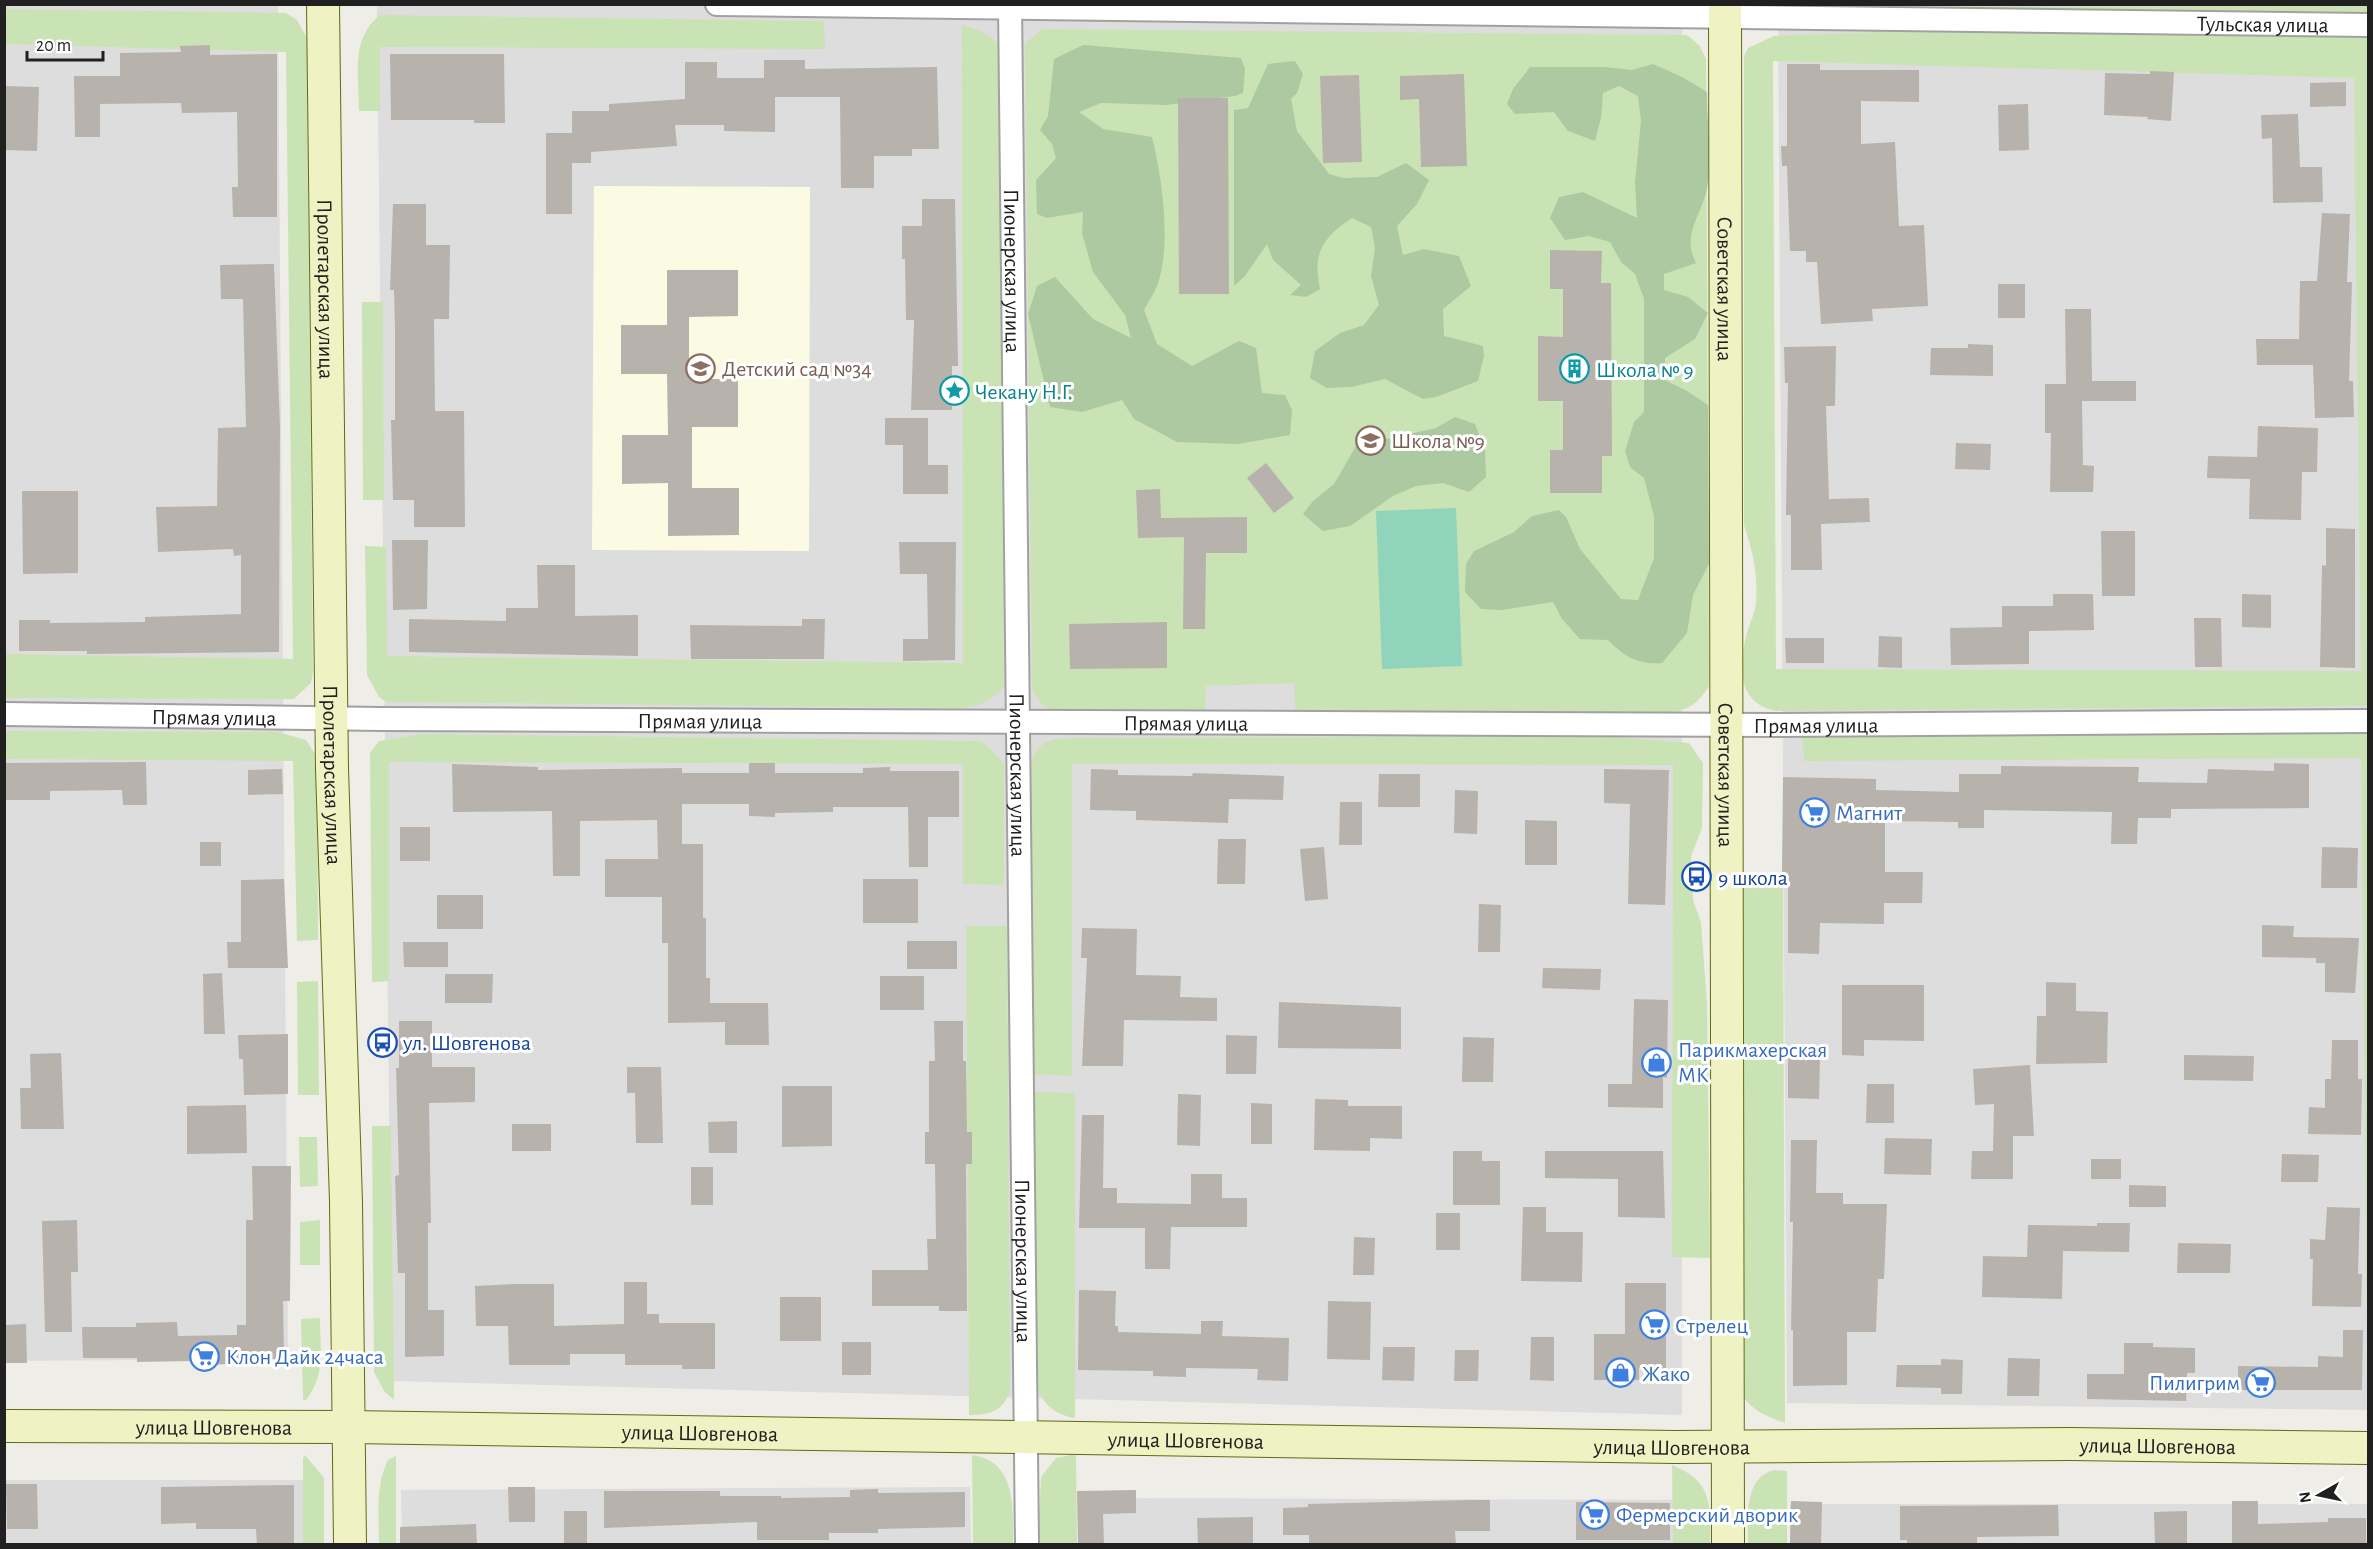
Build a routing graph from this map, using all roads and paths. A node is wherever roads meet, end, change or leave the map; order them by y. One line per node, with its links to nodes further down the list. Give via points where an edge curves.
1 (323, 4): 7 (street, Пролетарская улица)
2 (717, 4): 3 (street, Тульская улица)
3 (1010, 7): 4 (street, Тульская улица); 9 (street, Пионерская улица)
4 (1725, 10): 5 (street, Тульская улица); 10 (street, Советская улица)
5 (2368, 26)
6 (4, 714): 7 (street, Прямая улица)
7 (333, 718): 9 (street, Прямая улица); 12 (street, Пролетарская улица)
8 (2368, 721): 10 (street, Прямая улица)
9 (1019, 722): 10 (street, Прямая улица); 13 (street, Пионерская улица)
10 (1728, 725): 14 (street, Советская улица)
11 (4, 1426): 12 (street, улица Шовгенова)
12 (350, 1427): 13 (street, улица Шовгенова); 16 (street, Пролетарская улица)
13 (1026, 1435): 14 (street, улица Шовгенова); 17 (street, Пионерская улица)
14 (1726, 1445): 15 (street, улица Шовгенова); 18 (street, Советская улица)
15 (2368, 1448)
16 (350, 1545)
17 (1027, 1545)
18 (1728, 1545)

